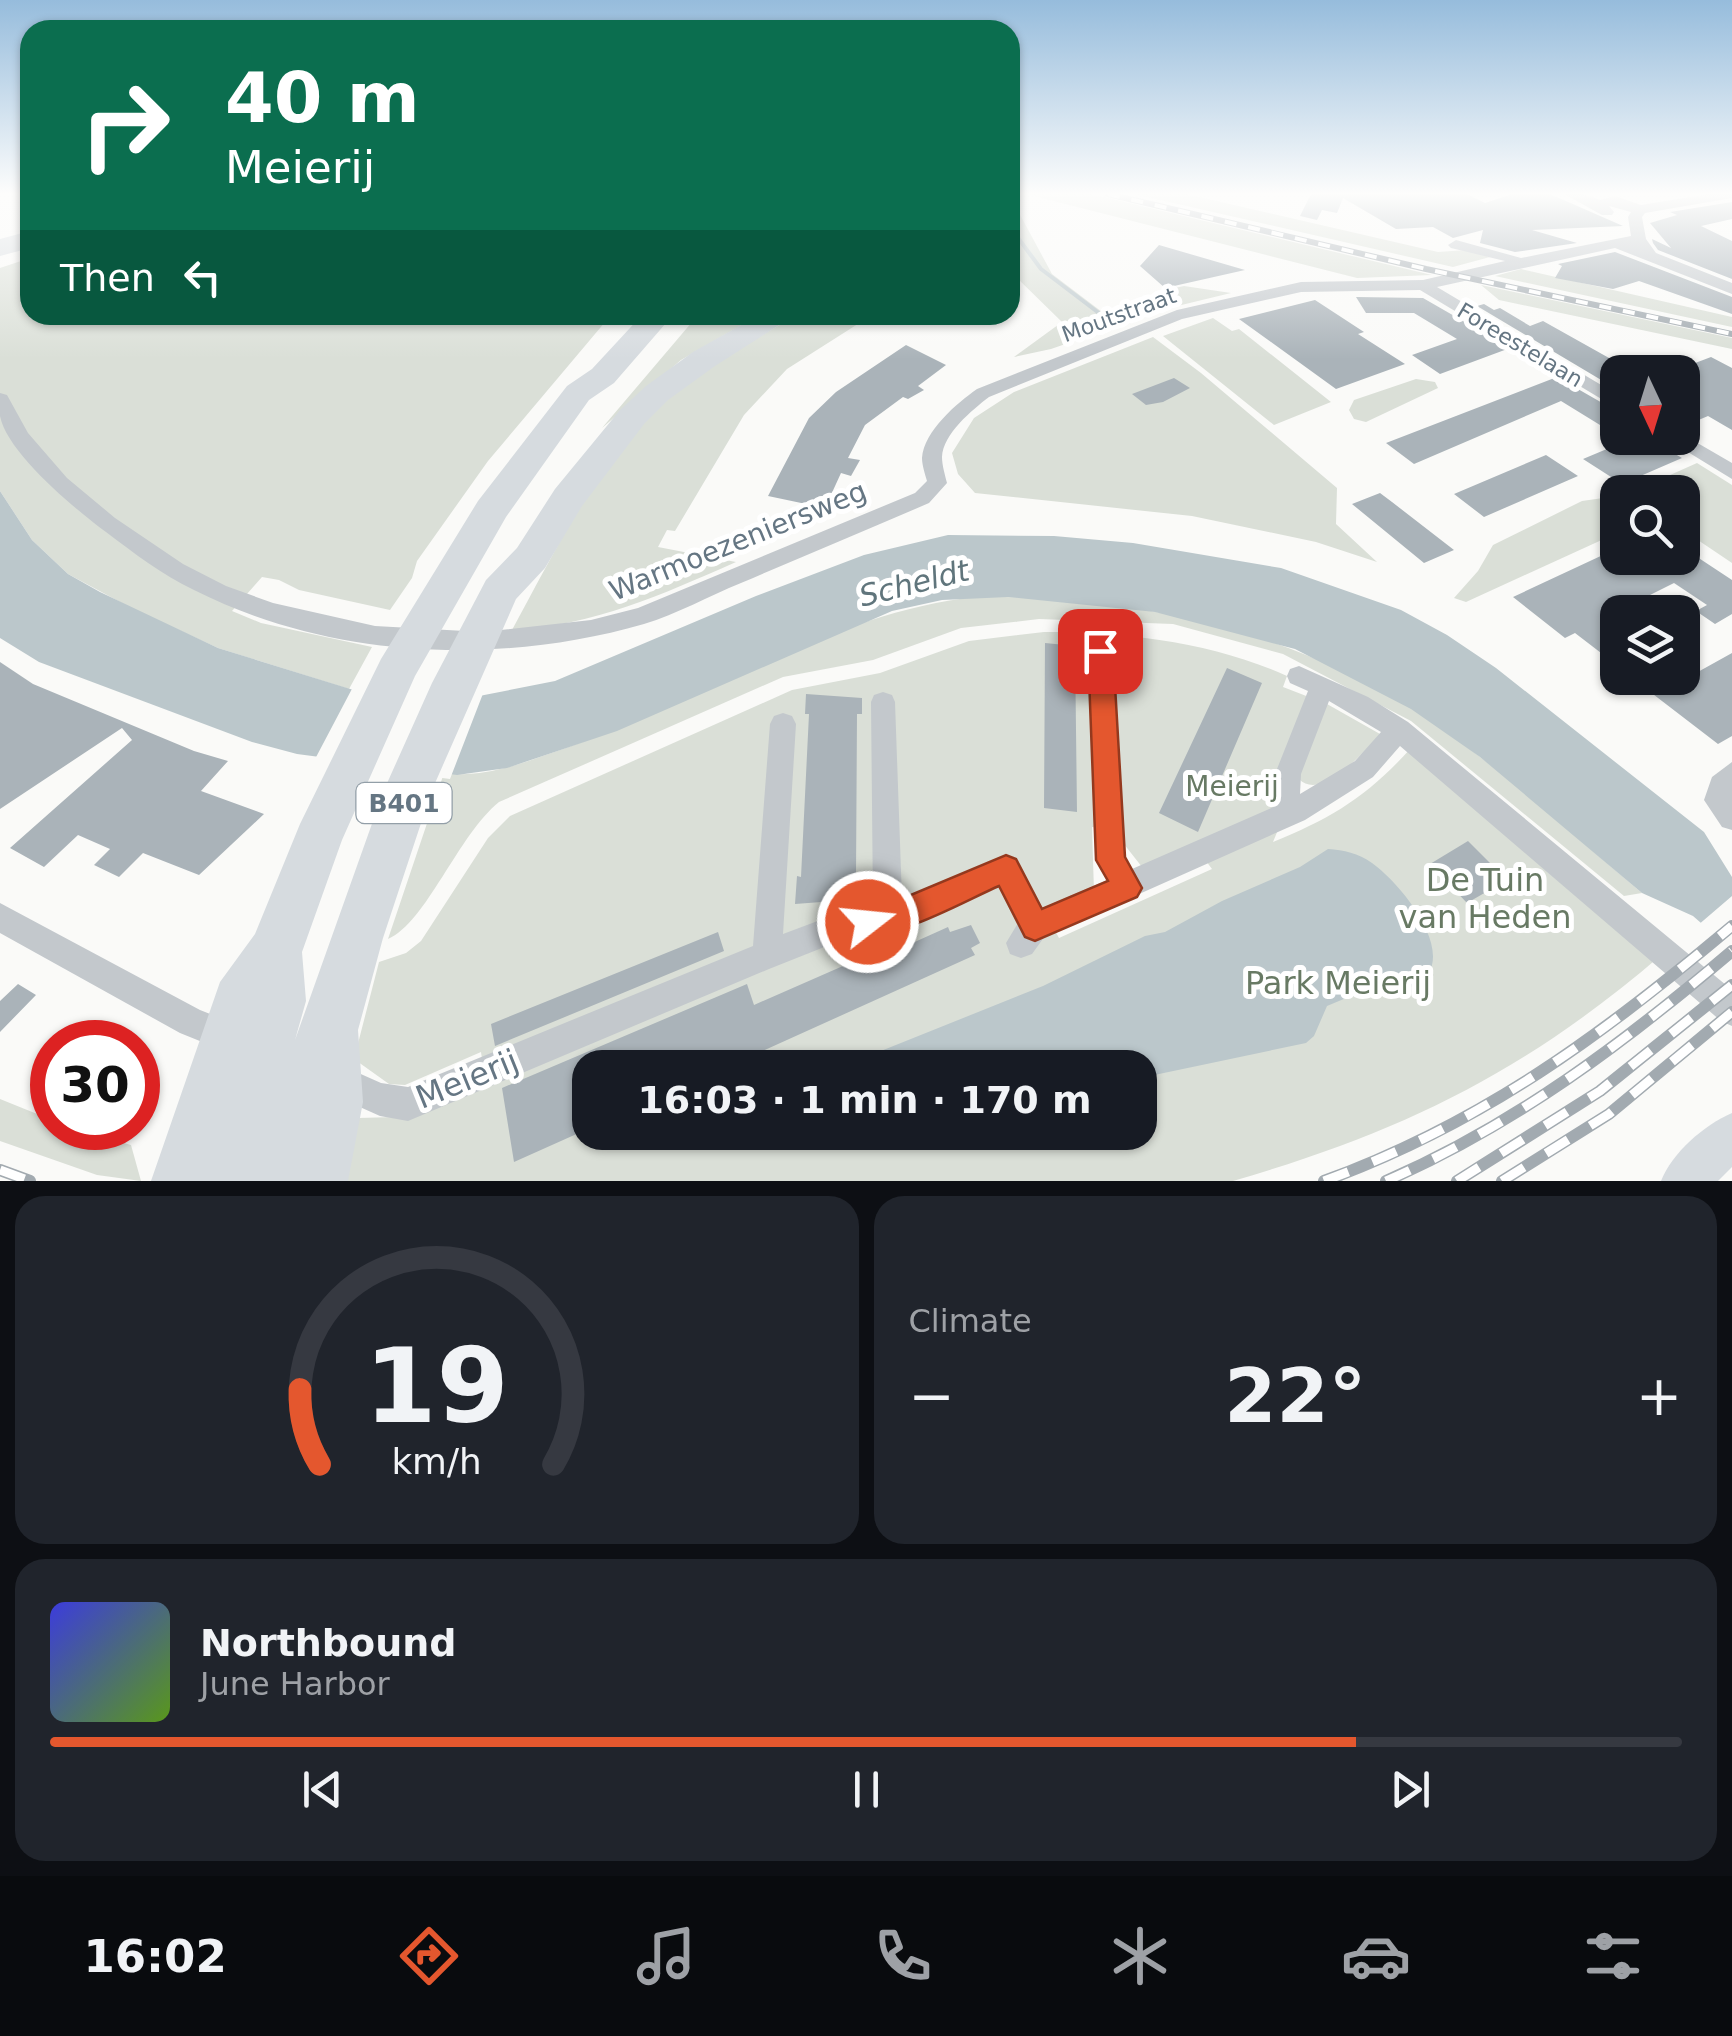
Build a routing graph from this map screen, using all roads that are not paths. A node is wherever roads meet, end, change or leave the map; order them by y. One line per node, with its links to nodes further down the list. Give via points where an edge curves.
1 (1473, 249): 6 (street, Moutstraat)
2 (1579, 249): 6 (street, Moutstraat)
3 (1636, 249): 5 (street)
4 (1647, 249): 5 (street)
5 (1652, 254): 8 (street)
6 (1522, 261): 7 (street, Moutstraat)
7 (1423, 285): 13 (street, Foreestelaan); 18 (street, Moutstraat, via 1302,288 1245,298 1178,316 1014,379 963,408 946,428 932,458 937,483)
8 (1732, 289)
9 (620, 325): 14 (highway, B401, via 580,372)
10 (649, 325): 14 (highway, B401, via 603,376)
11 (676, 325): 19 (highway, B401, via 554,480 507,556)
12 (763, 325): 19 (highway, B401, via 704,359 632,417 531,558)
13 (1600, 392)
14 (578, 393): 30 (highway, B401, via 443,587 355,753)
15 (0, 399): 18 (street, Warmoezeniersweg, via 39,462 80,503 142,548 214,591 278,613 392,637 517,642 605,627)
16 (1700, 453): 17 (street)
17 (1732, 472)
18 (922, 498)
19 (500, 590): 33 (highway, B401, via 408,790)
20 (1100, 651): 27 (street, via 1111,860)
21 (883, 702): 29 (street)
22 (783, 724): 31 (street)
23 (1399, 730): 26 (street, Meierij, via 1364,769); 26 (street, via 1310,682 1286,790); 32 (street)
24 (1732, 774): 25 (street, via 1721,785)
25 (1724, 809)
26 (1295, 811): 27 (street, Meierij)
27 (1127, 888): 29 (street, Meierij, via 1028,935 1006,869)
28 (0, 918): 31 (street, Meierij, via 191,1022 369,1092 388,1106 408,1104)
29 (888, 919): 31 (street, Meierij, via 847,924)
30 (274, 952): 35 (highway, via 240,1002); 36 (highway, B401, via 278,1001)
31 (766, 955)
32 (1732, 1010)
33 (332, 1026): 37 (highway, B401, via 291,1112); 38 (highway, via 332,1102)
34 (1732, 1136): 39 (street)
35 (182, 1181)
36 (226, 1181)
37 (273, 1181)
38 (317, 1181)
39 (1684, 1181)

